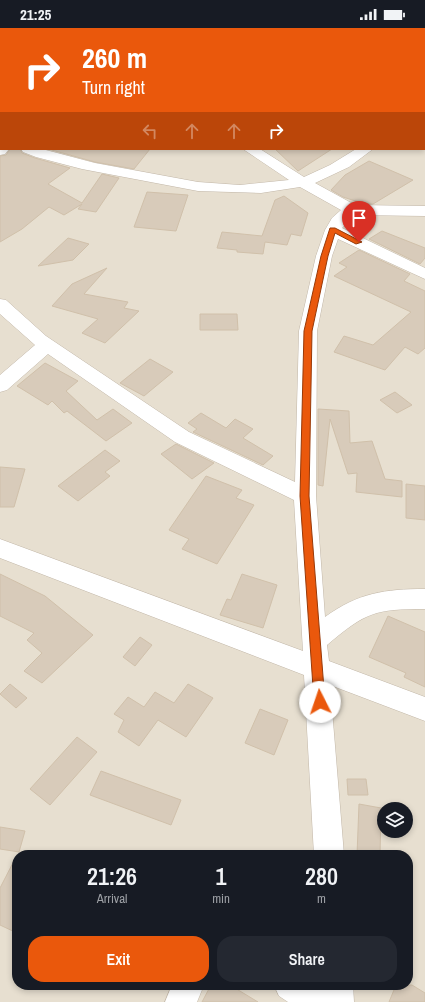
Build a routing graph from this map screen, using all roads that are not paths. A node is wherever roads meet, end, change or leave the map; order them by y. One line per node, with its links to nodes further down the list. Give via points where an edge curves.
1 (31, 150): 4 (street, via 89,167 192,186 226,190)
2 (252, 150): 4 (street)
3 (364, 150): 4 (street, via 346,162)
4 (302, 182): 5 (street)
5 (351, 210): 6 (street); 7 (street)
6 (425, 211)
7 (332, 230): 8 (street); 12 (street, via 308,331)
8 (425, 274)
9 (0, 304): 10 (street)
10 (47, 345): 11 (street); 12 (street, via 182,437)
11 (0, 385)
12 (305, 496): 15 (street)
13 (0, 548): 16 (street)
14 (425, 599): 15 (street, via 386,600 365,605 347,614)
15 (315, 640): 16 (street)
16 (317, 669): 17 (street); 18 (street)
17 (425, 709)
18 (329, 850)
19 (186, 990): 22 (street)
20 (299, 990): 23 (street)
21 (337, 990): 24 (street)
22 (182, 1002)
23 (319, 1002)
24 (338, 1002)

